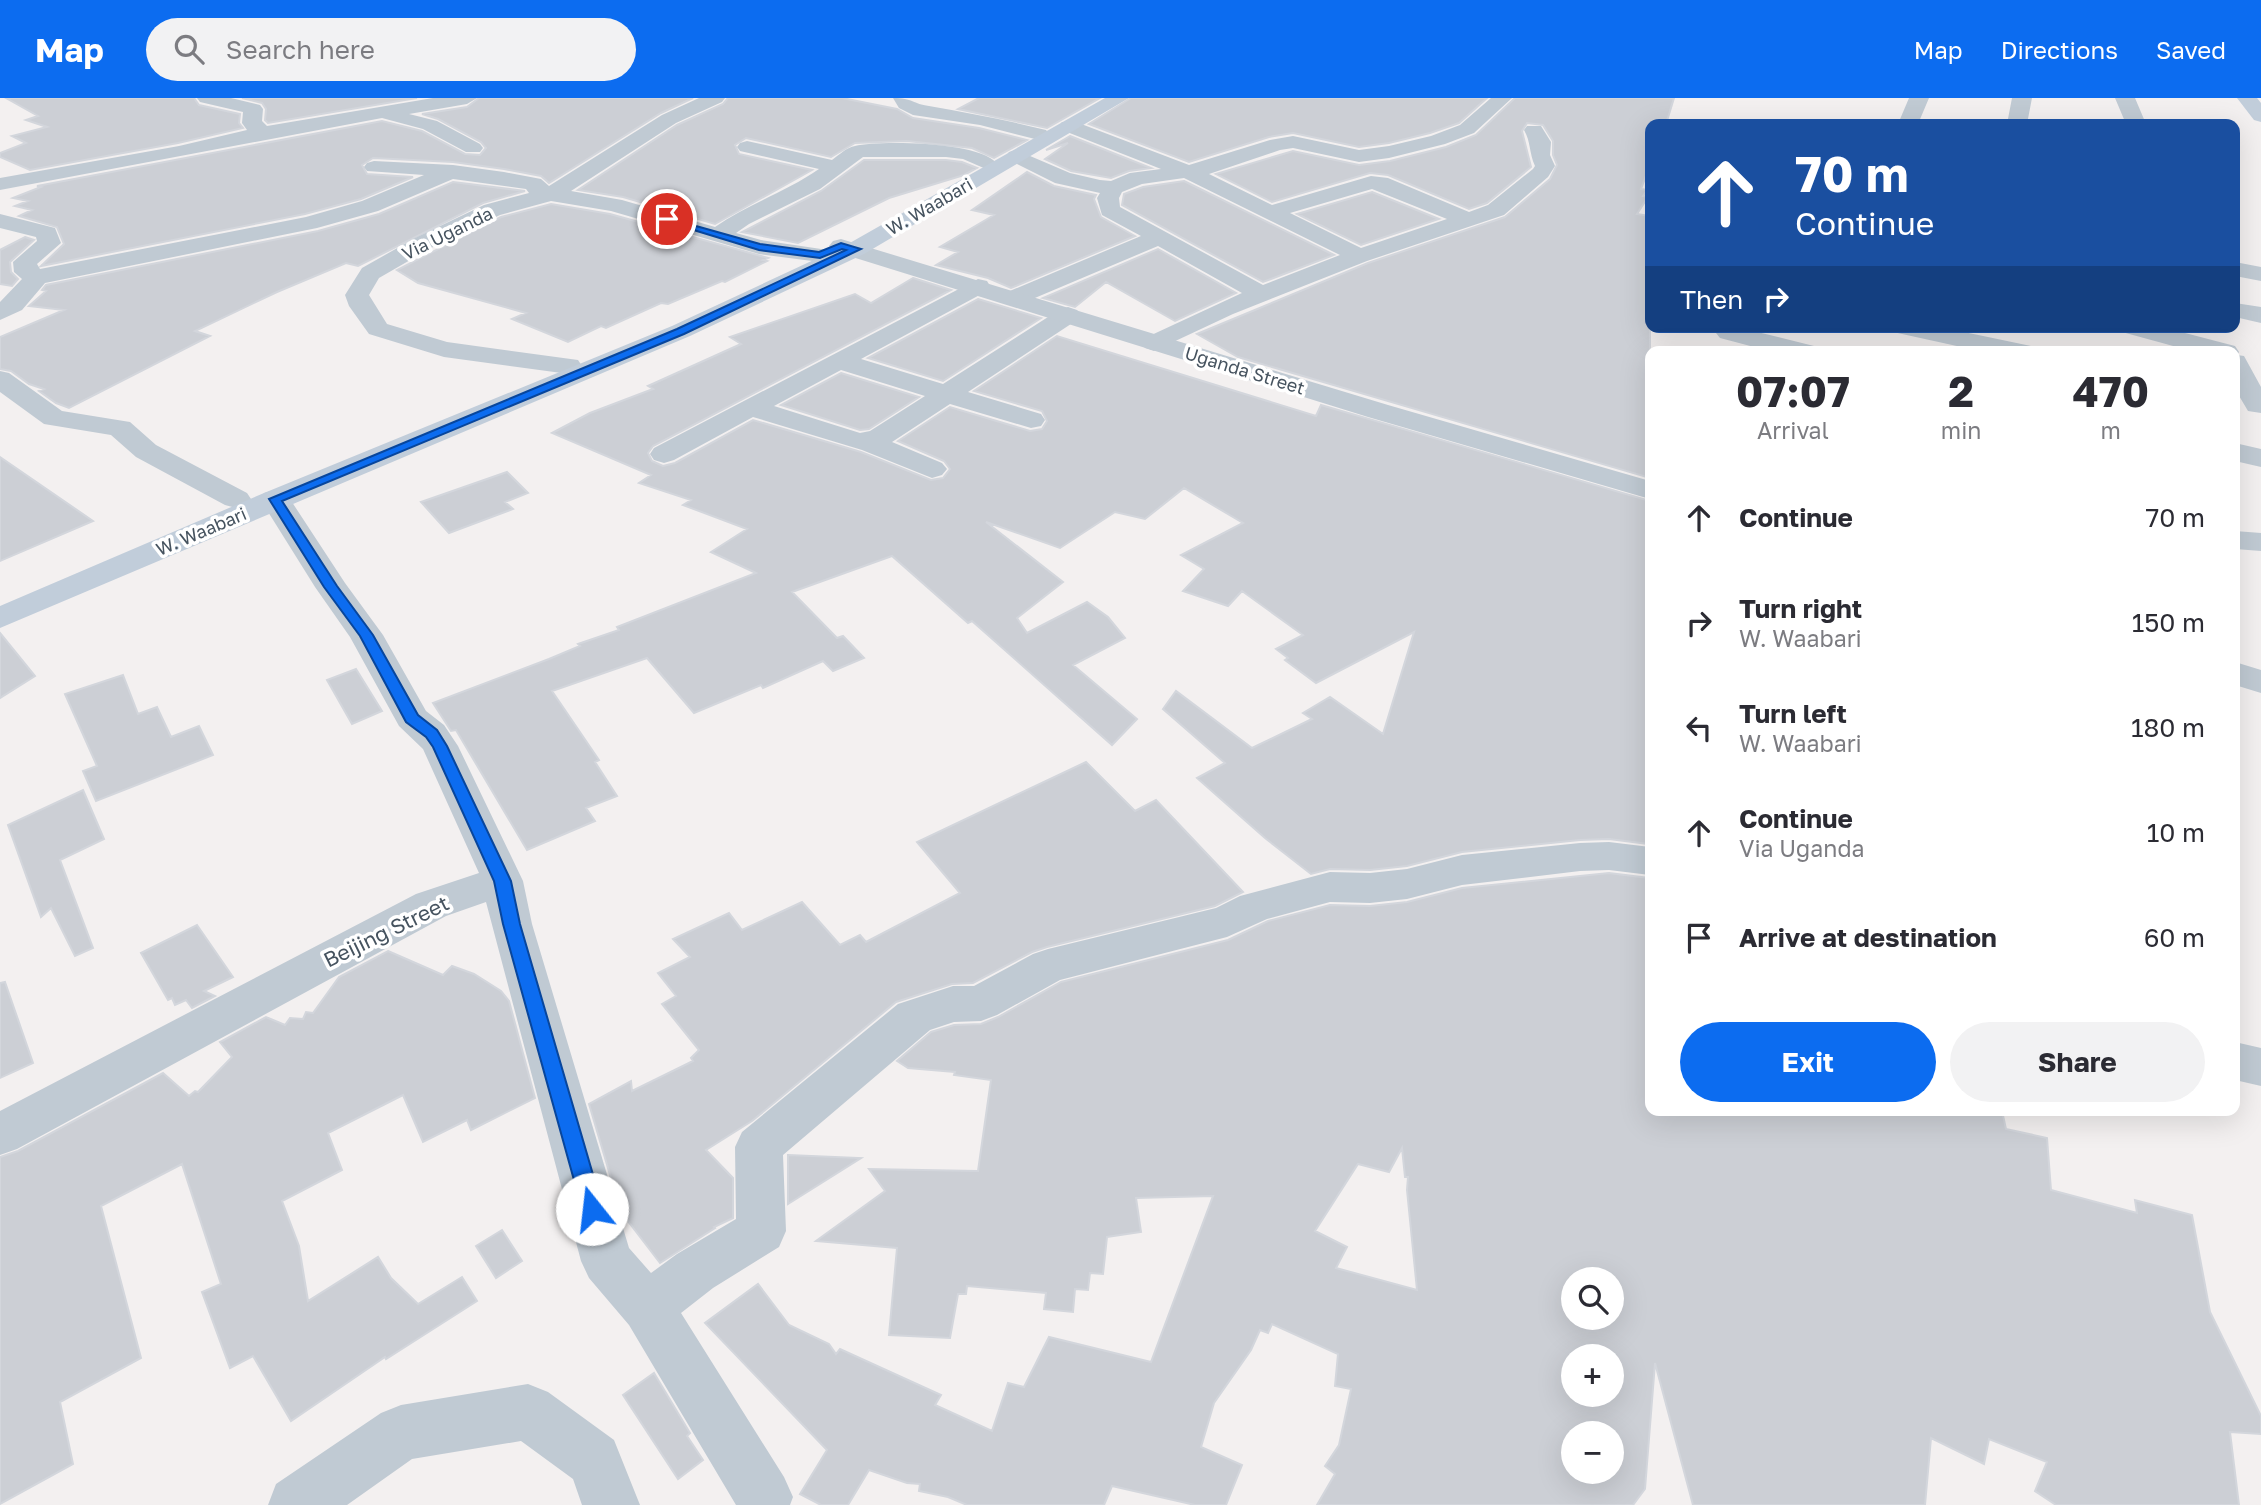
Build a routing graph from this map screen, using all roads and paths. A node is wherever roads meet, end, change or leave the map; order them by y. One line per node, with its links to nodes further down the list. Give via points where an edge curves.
1 (207, 98): 20 (street, via 253,109)
2 (467, 98): 13 (street)
3 (715, 98): 34 (street, via 669,120)
4 (903, 98): 12 (street)
5 (1101, 98): 21 (main road, W. Waabari)
6 (1119, 98): 18 (main road, W. Waabari)
7 (1502, 98): 30 (street, via 1468,129 1389,152 1359,156 1293,142)
8 (1919, 98): 15 (street)
9 (2022, 98): 16 (street)
10 (2125, 98): 17 (street)
11 (2247, 98): 14 (main road)
12 (919, 111): 21 (street, via 980,119); 24 (street)
13 (381, 113): 20 (street); 22 (street, via 430,125)
14 (2261, 116)
15 (1910, 119)
16 (2018, 119)
17 (2134, 119)
18 (1069, 126): 25 (main road, W. Waabari); 30 (street)
19 (1534, 130): 37 (street, via 1546,164 1541,173 1496,210)
20 (256, 134): 31 (street)
21 (1039, 134): 26 (main road, W. Waabari)
22 (473, 148)
23 (747, 148): 28 (street)
24 (858, 150): 26 (street, via 946,151); 28 (street)
25 (1016, 156): 33 (street, via 1058,178); 41 (main road, W. Waabari)
26 (986, 163): 41 (main road, W. Waabari)
27 (374, 167): 29 (street)
28 (837, 167): 39 (street)
29 (453, 171): 34 (street, via 533,184); 43 (street, via 370,206 309,223)
30 (1186, 171): 33 (street, via 1138,178); 36 (street)
31 (54, 175): 32 (street); 35 (street)
32 (0, 184)
33 (1114, 188): 40 (street, via 1108,198 1110,210)
34 (551, 194): 39 (street, Via Uganda, via 614,205); 63 (street, Via Uganda, via 492,210 423,243 370,273 357,295 378,329 444,349)
35 (0, 200)
36 (1268, 213): 37 (street, via 1371,182); 42 (street)
37 (1469, 220): 42 (street)
38 (0, 221): 43 (street, via 47,233 49,243)
39 (720, 234): 41 (street, Via Uganda, via 759,247)
40 (1159, 237): 47 (street); 48 (street)
41 (839, 250): 46 (street, Uganda Street); 63 (main road, W. Waabari); 77 (main road, W. Waabari, via 681,331)
42 (1359, 256): 47 (street)
43 (21, 267): 50 (street, via 13,305)
44 (2240, 270): 45 (street)
45 (2261, 274)
46 (978, 286): 48 (street, Uganda Street); 62 (street)
47 (1261, 294): 56 (street)
48 (1014, 298): 51 (street, Uganda Street)
49 (2240, 311): 52 (street)
50 (0, 313)
51 (1068, 315): 56 (street, Uganda Street); 66 (street)
52 (2261, 315)
53 (1729, 333): 57 (street)
54 (1931, 333): 58 (street)
55 (2155, 333): 59 (street)
56 (1154, 343): 75 (street, Uganda Street)
57 (1781, 346)
58 (1993, 346)
59 (2204, 346)
60 (2240, 355): 61 (street)
61 (2261, 360)
62 (839, 361): 66 (street); 68 (street)
63 (569, 366): 76 (main road, W. Waabari)
64 (2240, 368): 67 (street)
65 (0, 380): 76 (street, via 54,418 120,428 146,451)
66 (946, 395): 69 (street); 70 (street)
67 (2258, 405)
68 (752, 408): 70 (street); 72 (street)
69 (1031, 420)
70 (868, 442): 74 (street)
71 (2240, 453): 73 (street)
72 (664, 454)
73 (2261, 458)
74 (932, 469)
75 (1645, 489)
76 (236, 499): 80 (main road, W. Waabari)
77 (275, 499): 81 (main road, W. Waabari); 85 (street, via 366,635 412,718 440,746)
78 (2240, 540): 79 (street)
79 (2261, 542)
80 (0, 601)
81 (0, 618)
82 (2240, 675): 83 (street)
83 (2261, 682)
84 (1645, 860): 89 (street, via 1580,857 1462,870 1382,887 1330,887 1255,907 1227,921 1048,966 981,1003 953,1004 914,1017 759,1147 761,1231 695,1271)
85 (503, 881): 88 (street, Beijing Street, via 431,905); 89 (street, via 511,924 607,1261)
86 (2240, 1062): 87 (street)
87 (2261, 1067)
88 (0, 1134)
89 (648, 1307): 90 (street)
90 (764, 1497)
91 (298, 1505): 92 (street, via 401,1433 528,1412 594,1460)
92 (611, 1505)

